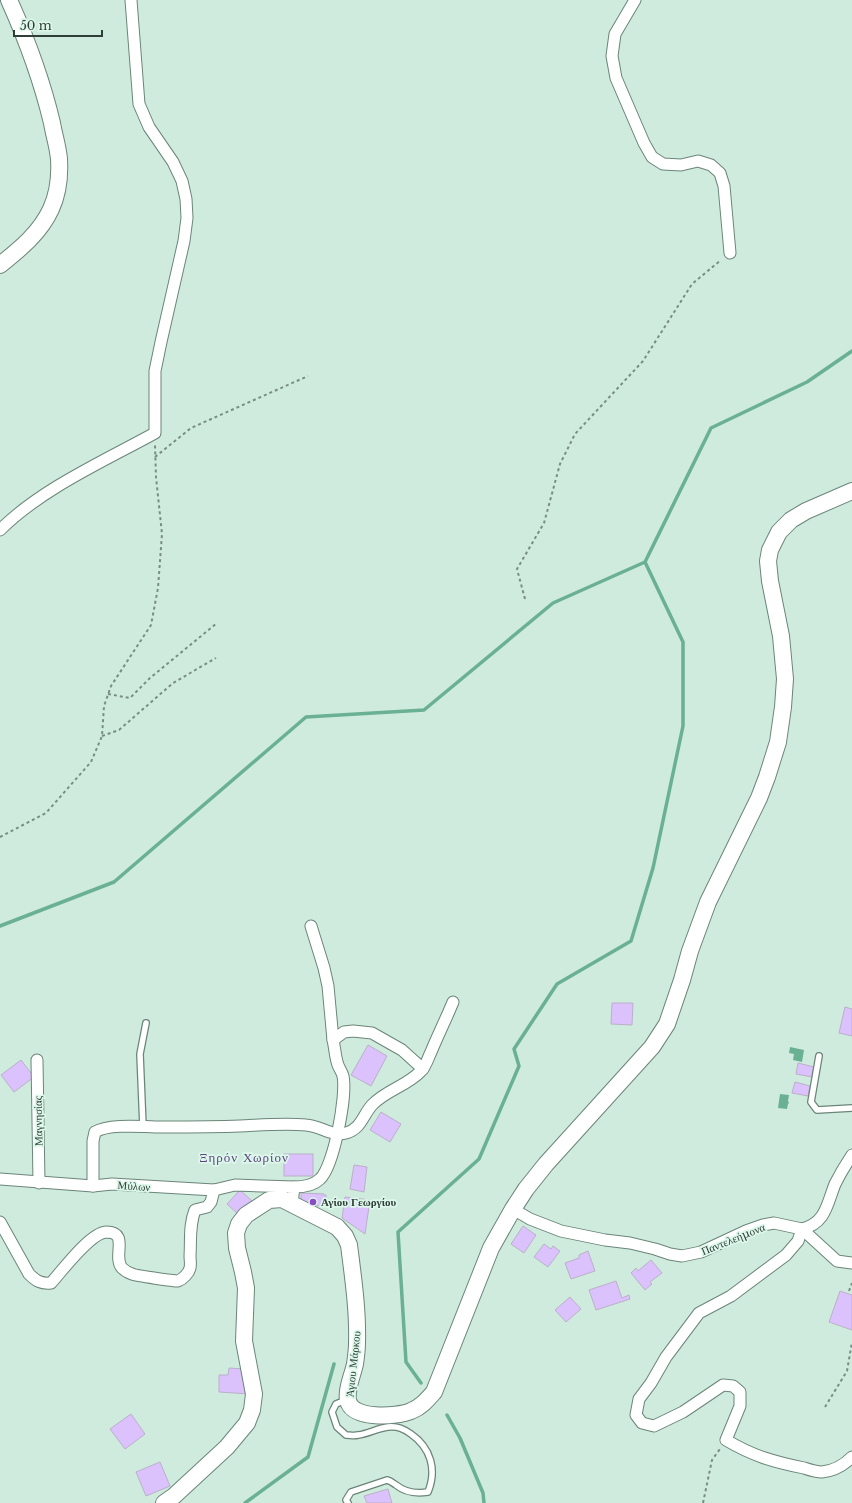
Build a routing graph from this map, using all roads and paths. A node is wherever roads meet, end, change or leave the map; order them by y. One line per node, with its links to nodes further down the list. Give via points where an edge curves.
1 (9, 0): 5 (street, via 27,43 47,104 59,157 59,176 56,193 45,221 35,235)
2 (131, 0): 7 (street, via 139,104 149,127 182,180 186,199 184,241 156,371)
3 (635, 0): 4 (street, via 615,34 612,56 616,78 652,157 664,164 681,165 698,161 711,165 720,174 724,186)
4 (730, 253): 11 (path, via 692,284 643,361 575,434 560,464 544,523 517,569)
5 (0, 265)
6 (308, 376): 8 (path, via 191,428)
7 (155, 433): 8 (path); 10 (street, via 52,490)
8 (156, 457): 14 (path, via 162,534 158,588 151,626)
9 (852, 491): 36 (street, Άγιου Μάρκου, via 791,520 779,532 770,550 770,581 781,636 785,679 778,742 759,798 708,902 667,1024 652,1047 546,1164)
10 (0, 530)
11 (525, 599)
12 (217, 623): 14 (path, via 150,678 130,698)
13 (216, 658): 15 (path, via 173,683 119,730)
14 (108, 694): 15 (path, via 104,706)
15 (102, 736): 16 (path, via 91,762 46,813)
16 (0, 837)
17 (311, 926): 20 (street, Μύλων, via 328,986)
18 (453, 1002): 23 (street)
19 (146, 1023): 25 (lane, via 140,1054)
20 (333, 1040): 23 (street, via 344,1032 372,1033 402,1050); 26 (street, Μύλων, via 343,1076 343,1098)
21 (819, 1056): 24 (lane, via 811,1102 817,1110)
22 (37, 1060): 29 (street, Μαγνησίας)
23 (423, 1070): 26 (street, via 373,1105 361,1124 348,1133)
24 (852, 1108)
25 (142, 1127): 26 (street, via 288,1124 308,1125); 30 (street, via 100,1129 95,1132)
26 (336, 1135): 32 (street, Μύλων, via 324,1175 310,1185)
27 (852, 1155): 38 (street, via 821,1218 812,1226)
28 (0, 1178): 29 (street, Μύλων)
29 (40, 1183): 30 (street, Μύλων)
30 (93, 1186): 33 (street, Μύλων, via 112,1184)
31 (267, 1186): 32 (street, Μύλων); 33 (street, Μύλων, via 235,1185); 35 (street)
32 (294, 1186): 34 (street)
33 (214, 1190): 37 (street, via 208,1207 195,1210 191,1220 190,1268 185,1276 177,1281 132,1274 123,1269 119,1262 118,1237 104,1232 87,1242 51,1283 43,1283 29,1274)
34 (292, 1203): 35 (street, Άγιου Μάρκου, via 275,1199); 43 (street, Άγιου Μάρκου, via 337,1227 349,1245 357,1316 357,1343)
35 (258, 1208): 47 (street, Άγιου Μάρκου, via 246,1215 236,1233 246,1288 244,1341 254,1394 250,1417 228,1447)
36 (513, 1209): 38 (street, Παντελεήμονα, via 560,1231 630,1243 682,1256 701,1252 763,1225 774,1223); 43 (street, Άγιου Μάρκου, via 489,1254 434,1392 422,1405 410,1411 380,1416 354,1409)
37 (0, 1222)
38 (802, 1229): 39 (street, via 837,1261); 45 (street, via 798,1241 786,1255 731,1296 699,1313 666,1357 639,1400 636,1415 642,1422 654,1426 683,1412 723,1385 733,1386 740,1392 740,1406)
39 (852, 1263)
40 (852, 1283): 41 (path)
41 (849, 1291)
42 (852, 1342): 44 (path, via 847,1371)
43 (347, 1399): 48 (lane, via 336,1404 332,1412 337,1427 346,1435 358,1435 388,1427 401,1428 419,1439 433,1465 432,1483 428,1492 411,1493 388,1480 351,1492 346,1500)
44 (824, 1407)
45 (726, 1440): 46 (street, via 771,1461 821,1472 834,1469); 49 (path, via 712,1460)
46 (852, 1457)
47 (164, 1503)
48 (348, 1503)
49 (703, 1503)

